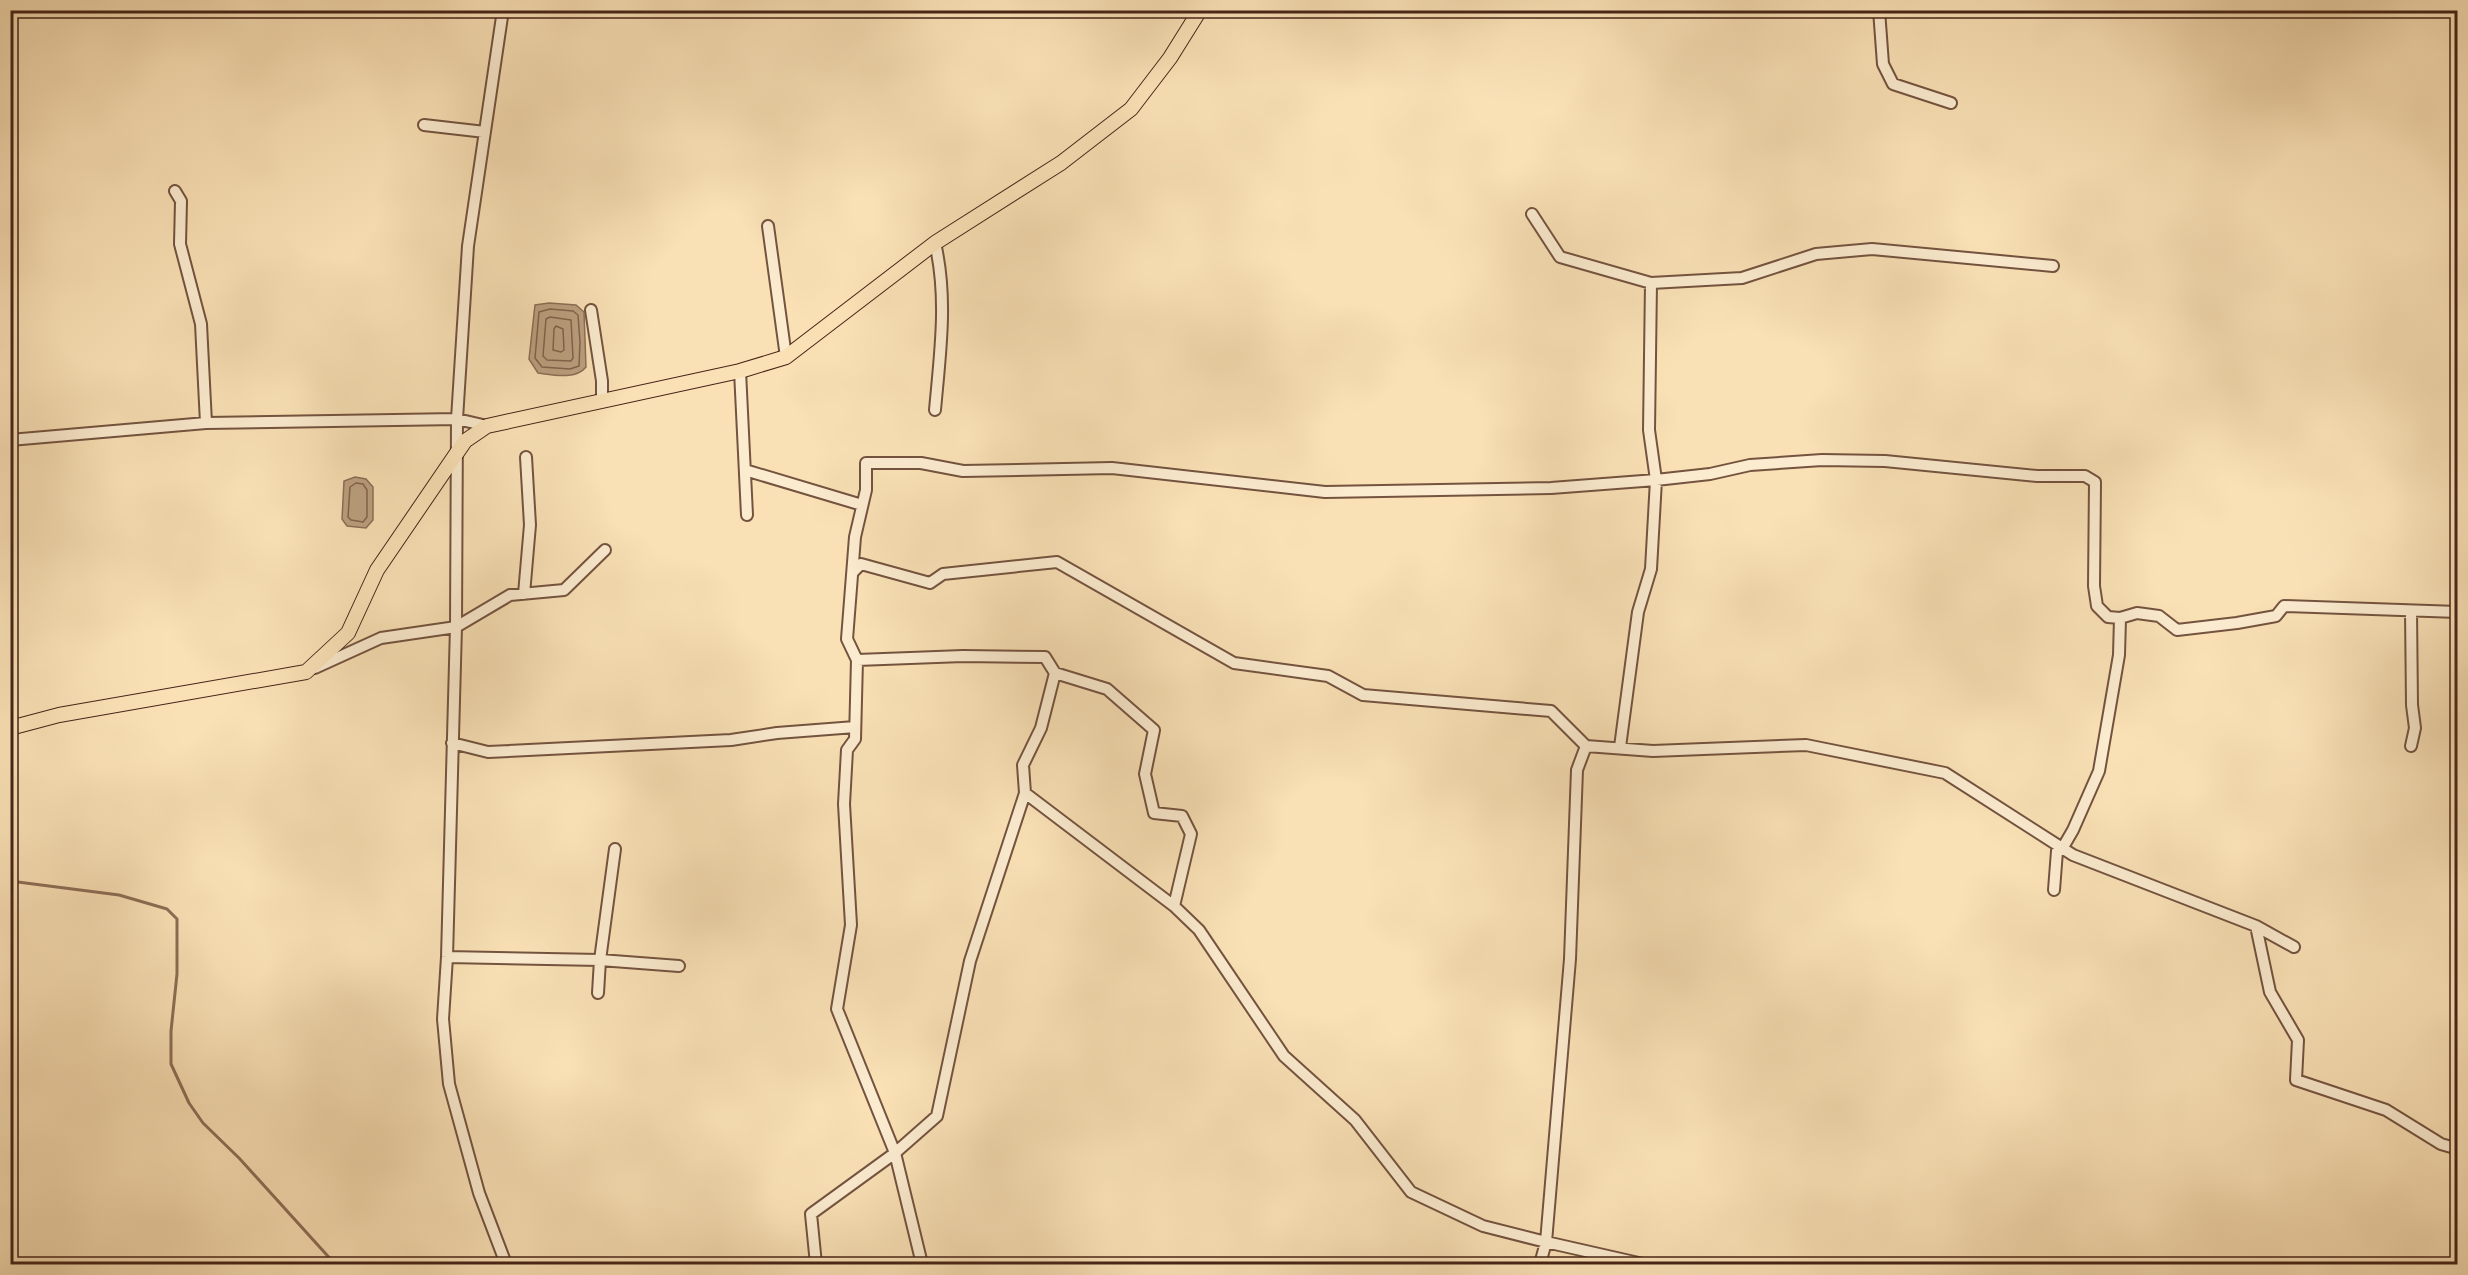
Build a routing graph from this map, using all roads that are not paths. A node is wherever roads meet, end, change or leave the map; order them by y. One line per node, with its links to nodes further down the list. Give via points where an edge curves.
1 (503, 10): 6 (street)
2 (1200, 10): 10 (main road, via 1131,109 1061,163)
3 (1879, 10): 4 (street, via 1883,64 1893,84)
4 (1951, 103)
5 (424, 125): 6 (street)
6 (485, 132): 18 (street, via 468,246)
7 (175, 191): 19 (street, via 181,201 180,244 201,324)
8 (1532, 214): 12 (street, via 1560,257)
9 (768, 226): 14 (street)
10 (935, 243): 14 (main road); 17 (street, via 941,269 942,323)
11 (2053, 266): 12 (street, via 1872,249 1816,254 1742,278)
12 (1651, 283): 25 (street, via 1649,430)
13 (591, 310): 16 (street)
14 (786, 357): 15 (main road)
15 (740, 371): 16 (main road); 24 (street)
16 (602, 401): 20 (main road)
17 (935, 410)
18 (457, 419): 19 (street); 20 (street); 22 (street)
19 (206, 423): 21 (street)
20 (487, 426): 22 (main road, via 465,441)
21 (10, 440)
22 (455, 454): 34 (street); 36 (main road, via 377,570 348,633)
23 (526, 458): 30 (street, via 530,525)
24 (745, 470): 26 (street); 27 (street)
25 (1656, 480): 26 (street, via 1551,488 1325,492 1112,468 963,471 921,463 866,463); 33 (street, via 1750,465 1822,460 1885,460 2037,476 2085,476 2095,482 2097,606 2108,617); 43 (street, via 1651,569 1638,612)
26 (862, 505): 29 (street)
27 (747, 515)
28 (605, 550): 30 (street, via 564,590)
29 (853, 572): 35 (street, via 847,639); 41 (street, via 861,564 930,583 943,574 1057,562 1234,663 1328,676 1363,695 1551,711)
30 (524, 594): 34 (street, via 510,595)
31 (2411, 611): 32 (street); 33 (street, via 2284,606 2276,616 2177,630 2160,616 2137,613); 42 (street, via 2415,728)
32 (2457, 612)
33 (2120, 618): 46 (street, via 2119,655 2098,771)
34 (456, 627): 36 (street, via 381,638); 40 (street)
35 (857, 660): 37 (street, via 1045,657); 38 (street)
36 (306, 672): 39 (main road)
37 (1055, 674): 44 (street, via 1041,728 1023,765); 48 (street, via 1107,689 1154,730 1145,774 1154,813 1182,816 1191,834)
38 (855, 727): 40 (street, via 731,740 488,752); 56 (street, via 855,739 847,750 844,804 851,925 837,1009)
39 (10, 728)
40 (452, 744): 51 (street)
41 (1586, 746): 43 (street); 57 (street, via 1576,770 1570,959)
42 (2411, 746)
43 (1620, 747): 46 (street, via 1653,751 1806,745 1945,773)
44 (1024, 794): 48 (street); 56 (street, via 970,961 937,1116)
45 (615, 849): 52 (street)
46 (2062, 849): 47 (street, via 2057,851); 49 (street)
47 (2054, 890)
48 (1174, 906): 57 (street, via 1199,930 1284,1056 1355,1120 1411,1192 1483,1226)
49 (2256, 926): 50 (street); 55 (street, via 2270,992 2298,1040 2296,1080 2386,1110 2441,1144)
50 (2294, 947)
51 (447, 957): 52 (street); 58 (street, via 443,1019 449,1084 478,1193)
52 (600, 960): 53 (street); 54 (street)
53 (679, 966)
54 (598, 993)
55 (2457, 1149)
56 (895, 1153): 59 (street, via 811,1214); 60 (street)
57 (1546, 1242): 61 (street); 62 (street)
58 (506, 1264)
59 (816, 1264)
60 (922, 1264)
61 (1540, 1264)
62 (1643, 1264)

